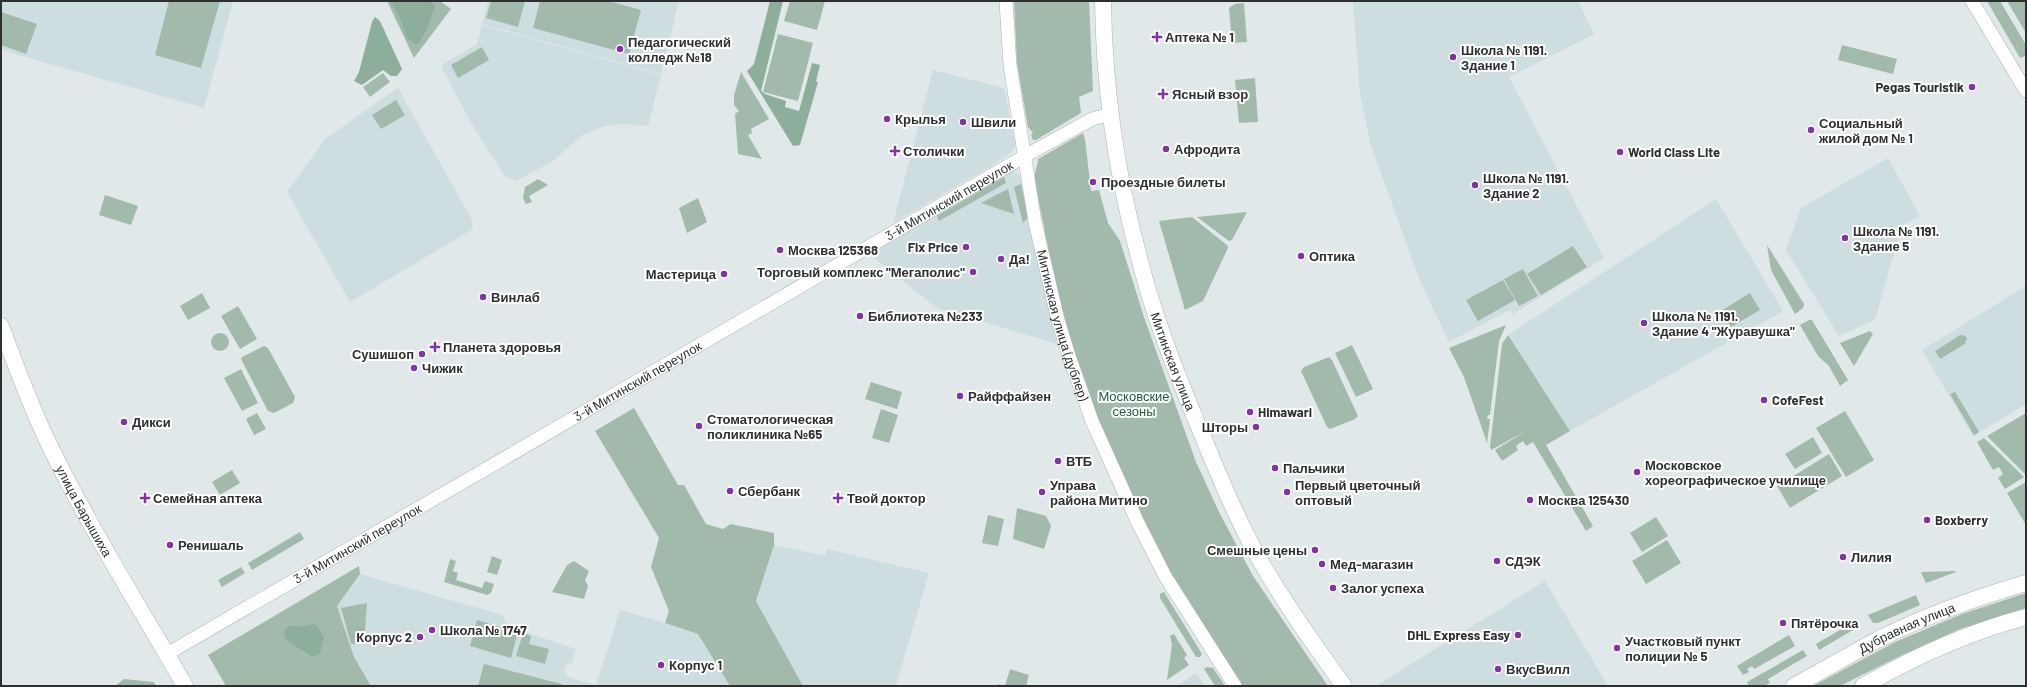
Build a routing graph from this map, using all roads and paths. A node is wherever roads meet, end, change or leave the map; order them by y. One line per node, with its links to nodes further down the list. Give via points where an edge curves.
1 (1006, 1): 6 (street, Митинская улица (дублер), via 1010,65)
2 (1103, 1): 5 (main road, Митинская улица, via 1103,32)
3 (1972, 1): 4 (street)
4 (2026, 91)
5 (1111, 114): 6 (street, 3-й Митинский переулок, via 1092,119); 13 (main road, Митинская улица, via 1140,263 1190,405 1256,553 1283,598)
6 (1025, 156): 10 (street, 3-й Митинский переулок); 12 (street, Митинская улица (дублер), via 1035,222 1058,320 1092,421 1165,576)
7 (1, 326): 10 (main road, улица Барышиха, via 30,402 62,470)
8 (2026, 583): 14 (main road, Дубравная улица, via 1966,602 1916,622)
9 (2026, 617): 15 (main road, via 1992,627 1941,648 1895,668)
10 (167, 654): 11 (main road, улица Барышиха)
11 (186, 686)
12 (1235, 686)
13 (1344, 686)
14 (1794, 686)
15 (1863, 686)

